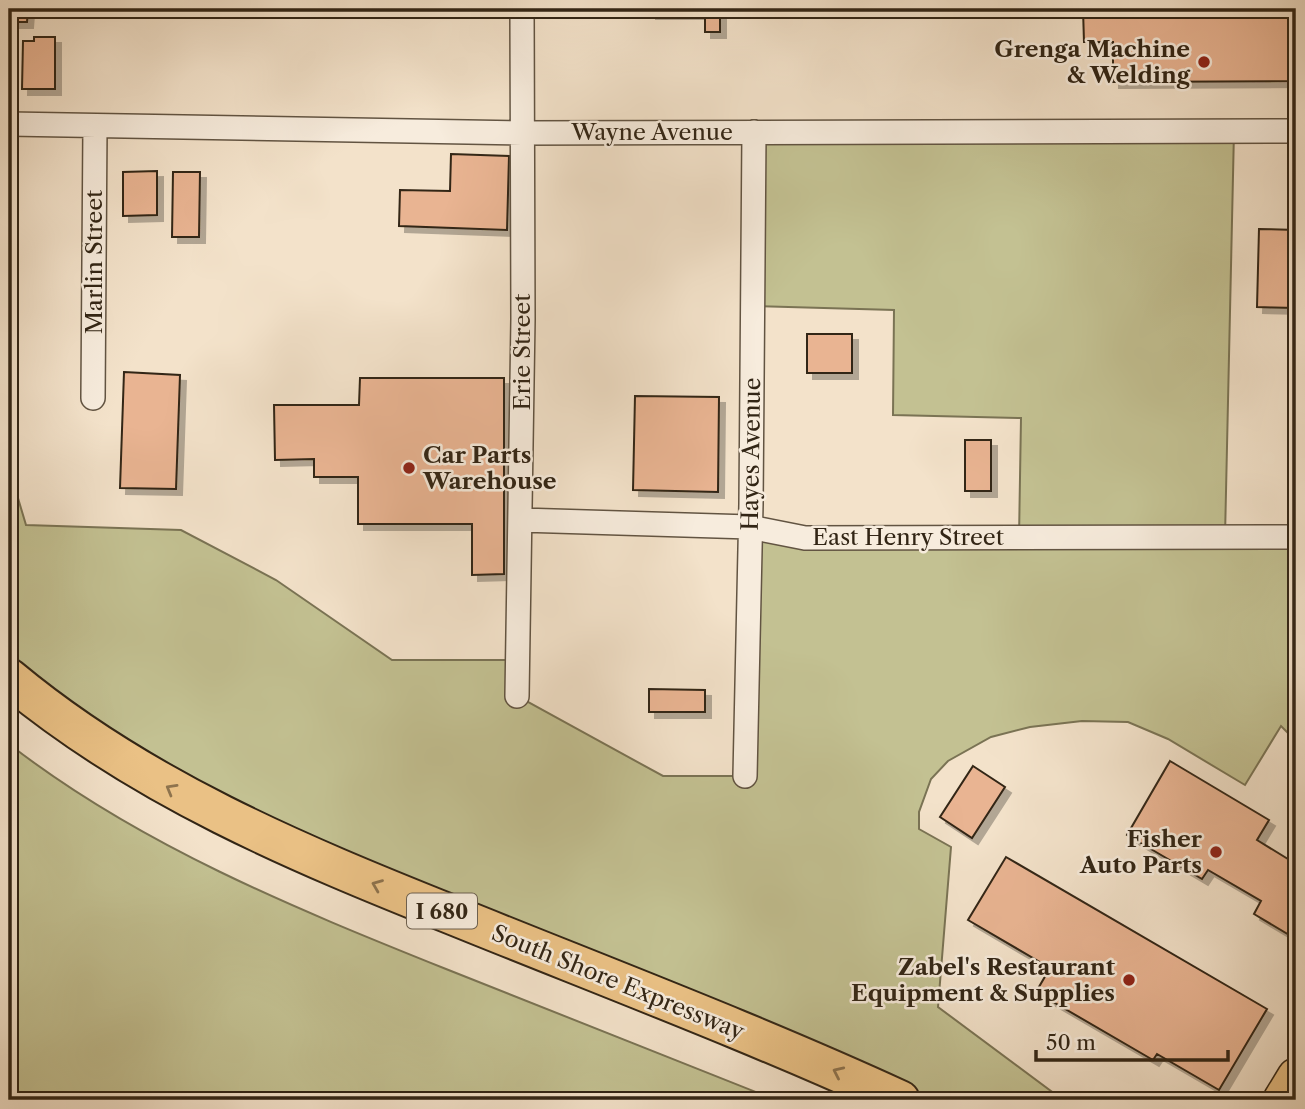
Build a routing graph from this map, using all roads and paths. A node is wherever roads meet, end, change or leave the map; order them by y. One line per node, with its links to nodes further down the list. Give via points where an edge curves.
1 (522, 9): 6 (street, Erie Street)
2 (9, 124): 3 (street, Wayne Avenue)
3 (95, 126): 6 (street, Wayne Avenue); 7 (street, Marlin Street)
4 (1296, 131): 5 (street, Wayne Avenue)
5 (754, 132): 6 (street, Wayne Avenue); 9 (street, Hayes Avenue)
6 (522, 133): 8 (street, Erie Street)
7 (93, 398)
8 (521, 520): 9 (street, East Henry Street); 12 (street, Erie Street)
9 (750, 527): 10 (street, East Henry Street, via 805,538); 13 (street, Hayes Avenue)
10 (1296, 537)
11 (9, 678): 15 (highway, South Shore Expressway / I 680, one-way to 11, via 263,835 128,764)
12 (517, 695)
13 (745, 776)
14 (1296, 1077): 16 (main road)
15 (900, 1100)
16 (1282, 1100)

